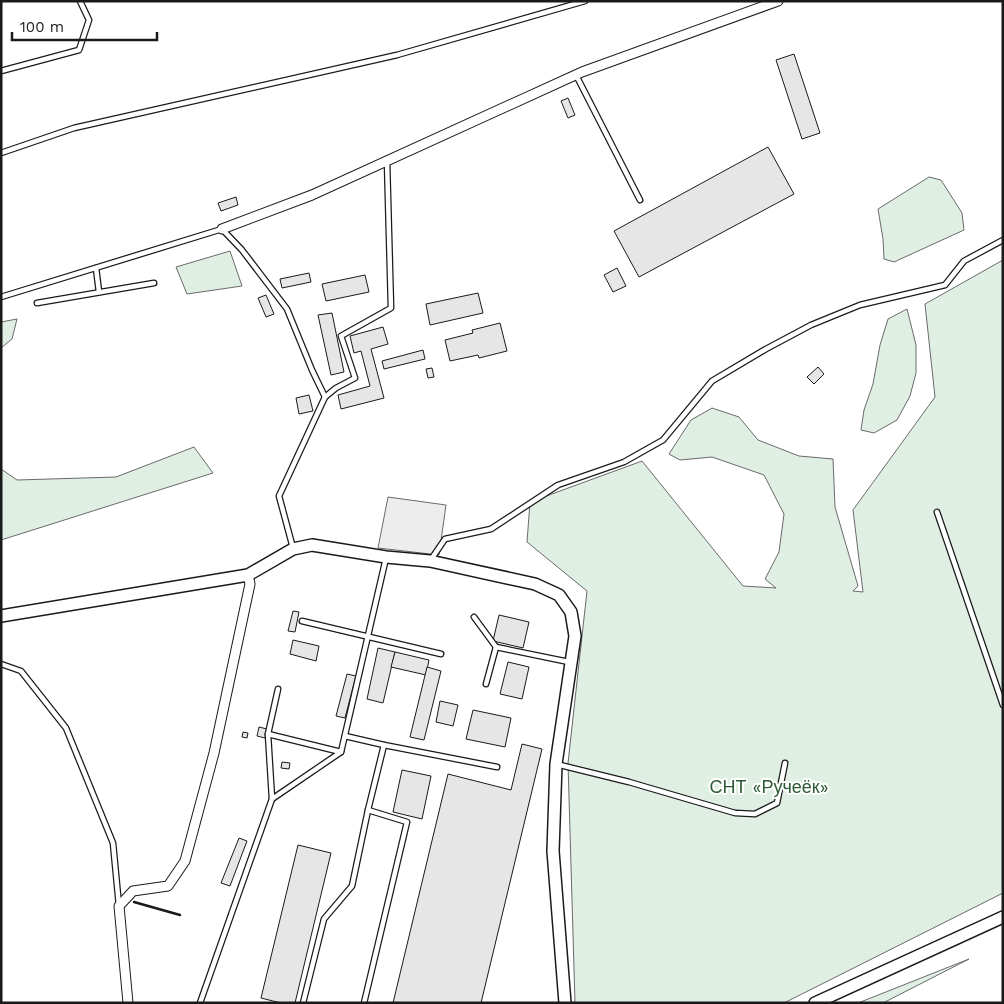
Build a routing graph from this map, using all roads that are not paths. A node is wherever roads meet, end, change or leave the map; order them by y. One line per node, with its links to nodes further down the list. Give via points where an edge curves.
1 (80, 1): 4 (lane, via 89,20 79,50)
2 (585, 1): 6 (lane, via 398,55 74,128)
3 (778, 1): 5 (street)
4 (1, 71)
5 (576, 75): 7 (street); 8 (lane)
6 (1, 152)
7 (388, 161): 9 (street, via 312,195); 16 (lane, via 391,308 341,336 355,378)
8 (640, 200)
9 (222, 229): 11 (lane); 16 (lane, via 287,309)
10 (1003, 240): 20 (lane, via 964,261 945,285 860,305 811,325 766,350 712,381 663,440 624,462 558,485 491,529 445,539)
11 (96, 268): 13 (lane); 14 (lane)
12 (154, 283): 13 (lane)
13 (99, 292): 15 (lane)
14 (1, 297)
15 (37, 303)
16 (325, 397): 18 (lane, via 279,496)
17 (937, 512): 32 (lane)
18 (294, 549): 19 (street, via 312,545); 21 (street)
19 (386, 557): 20 (street); 25 (lane)
20 (430, 561): 28 (street, via 534,584 559,595 571,612 575,636)
21 (248, 576): 22 (street); 42 (street, via 250,584 214,753 185,861 168,886 133,891)
22 (1, 616)
23 (474, 617): 26 (lane)
24 (302, 620): 25 (lane)
25 (368, 636): 27 (lane); 34 (lane)
26 (496, 647): 28 (lane); 30 (lane)
27 (441, 654)
28 (571, 662): 38 (street)
29 (1, 664): 42 (lane, via 21,671 66,728 113,842)
30 (486, 684)
31 (278, 689): 33 (lane)
32 (1003, 705)
33 (268, 734): 36 (lane); 40 (lane)
34 (345, 736): 35 (lane); 36 (lane)
35 (384, 746): 39 (lane); 41 (lane)
36 (341, 752): 40 (lane)
37 (785, 763): 38 (lane, via 778,803 755,814 735,813)
38 (556, 764): 48 (street, via 553,851)
39 (497, 767)
40 (272, 799): 45 (lane)
41 (368, 810): 46 (lane, via 352,886 324,919); 47 (lane, via 407,822)
42 (119, 906): 44 (street)
43 (1003, 917): 49 (street)
44 (128, 1003)
45 (200, 1003)
46 (302, 1003)
47 (364, 1003)
48 (565, 1003)
49 (815, 1003)

